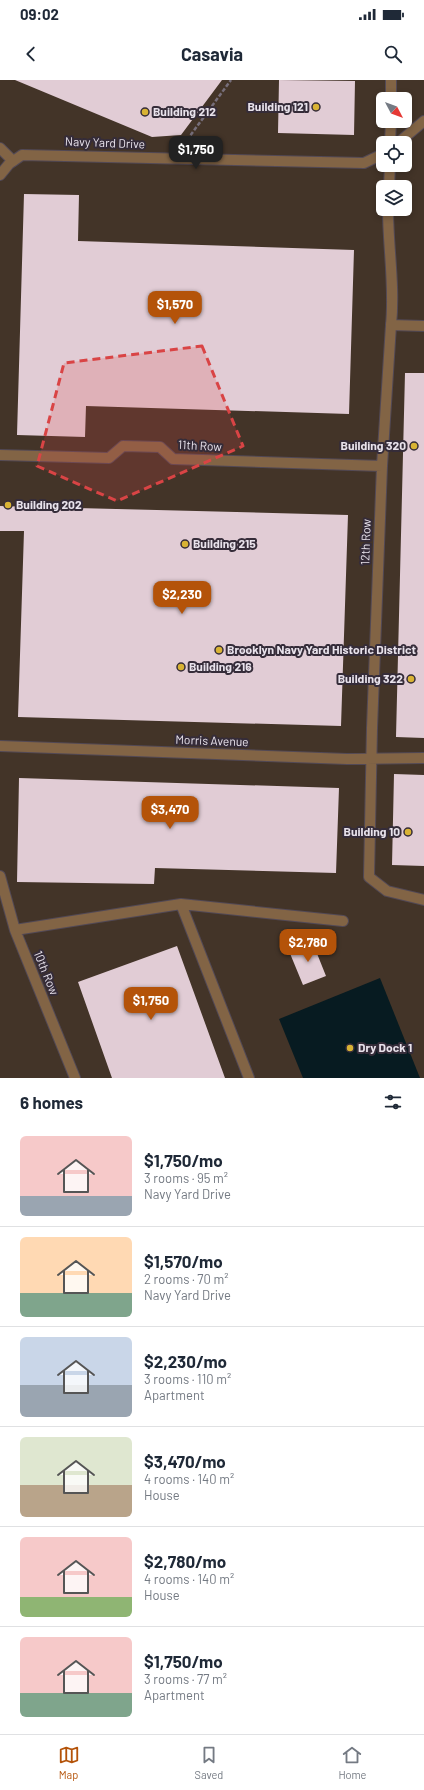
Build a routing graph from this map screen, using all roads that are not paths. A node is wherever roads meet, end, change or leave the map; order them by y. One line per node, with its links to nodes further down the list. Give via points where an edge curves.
1 (391, 80): 2 (street)
2 (391, 92)
3 (424, 121): 4 (street)
4 (406, 136)
5 (0, 148): 7 (street)
6 (376, 158): 7 (street, Navy Yard Drive, via 364,164 28,154)
7 (13, 160): 8 (street)
8 (0, 175)
9 (388, 216): 10 (street, 12th Row, via 393,304)
10 (391, 325): 11 (street); 13 (street, 12th Row)
11 (424, 326)
12 (0, 455): 13 (street, 11th Row, via 109,458 123,446 160,447 173,459)
13 (382, 466): 16 (street, 12th Row)
14 (0, 746): 16 (street, Morris Avenue)
15 (424, 758): 16 (street, Morris Avenue)
16 (373, 759): 18 (street, 12th Row, via 369,877 387,891)
17 (0, 876): 21 (street, 10th Row)
18 (424, 900)
19 (181, 904): 20 (street); 21 (street); 23 (street)
20 (343, 921)
21 (14, 930): 22 (street, 10th Row)
22 (75, 1078)
23 (249, 1078)

